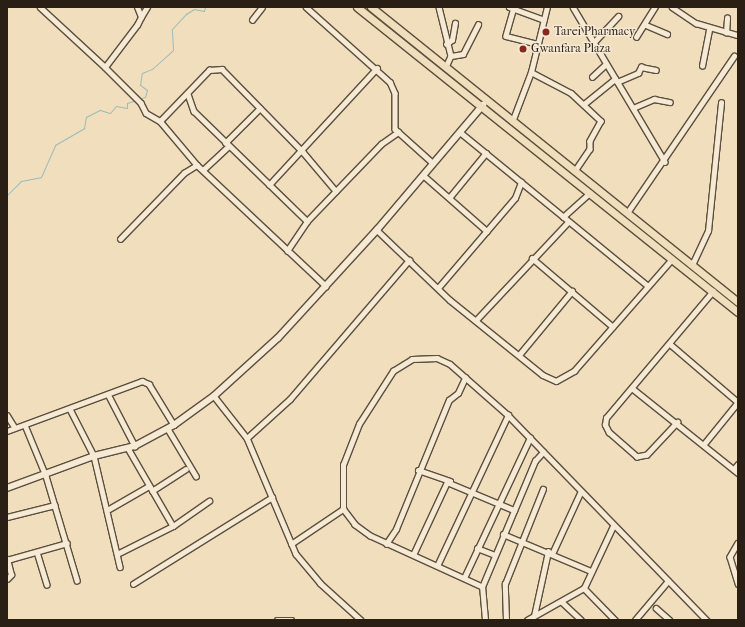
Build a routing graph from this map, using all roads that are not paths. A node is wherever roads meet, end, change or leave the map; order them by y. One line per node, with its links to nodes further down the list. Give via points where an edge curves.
1 (40, 7): 35 (street)
2 (137, 7): 16 (street)
3 (147, 7): 16 (street)
4 (262, 7): 18 (street)
5 (306, 7): 37 (street)
6 (357, 7): 46 (main road)
7 (371, 7): 36 (main road)
8 (439, 7): 29 (street)
9 (509, 7): 14 (street)
10 (547, 7): 19 (street)
11 (573, 7): 28 (street)
12 (655, 7): 22 (street)
13 (672, 7): 23 (street)
14 (513, 11): 19 (street); 30 (street, via 506,36)
15 (618, 16): 28 (street)
16 (141, 17): 35 (street)
17 (727, 18): 24 (street)
18 (252, 20)
19 (544, 20): 30 (street)
20 (455, 23): 29 (street, via 452,40)
21 (478, 25): 31 (street, via 463,54)
22 (646, 25): 25 (street); 27 (street)
23 (709, 29): 24 (street); 34 (street)
24 (726, 33): 26 (street)
25 (667, 34)
26 (737, 35)
27 (636, 37)
28 (595, 41): 33 (street)
29 (446, 44): 31 (street)
30 (538, 44): 39 (street)
31 (451, 56): 36 (street)
32 (734, 56): 56 (street)
33 (606, 64): 40 (street); 41 (street)
34 (702, 66)
35 (105, 67): 49 (street, via 141,103 146,113)
36 (446, 67): 50 (main road)
37 (377, 68): 51 (street, via 394,88 394,124); 54 (street)
38 (656, 70): 41 (street, via 641,67 638,73)
39 (531, 72): 45 (street); 50 (street)
40 (592, 77)
41 (616, 81): 45 (street); 48 (street)
42 (188, 94): 47 (street, via 214,67 222,69); 49 (street); 53 (street, via 194,111)
43 (670, 102): 48 (street, via 654,99)
44 (721, 103): 78 (street, via 708,231)
45 (584, 104): 60 (street, via 601,123)
46 (483, 105): 52 (street); 65 (main road)
47 (260, 108): 53 (street); 54 (street)
48 (633, 108): 56 (street)
49 (160, 122): 58 (street)
50 (512, 122): 60 (main road)
51 (398, 132): 57 (street); 64 (street, via 381,144)
52 (460, 132): 55 (street); 57 (street)
53 (227, 145): 59 (street); 63 (street)
54 (303, 152): 63 (street); 64 (street)
55 (486, 153): 62 (street); 66 (street)
56 (665, 162): 67 (street)
57 (433, 163): 61 (street)
58 (197, 165): 59 (street); 73 (street, via 184,173)
59 (204, 170): 74 (street)
60 (575, 171): 67 (main road)
61 (423, 175): 66 (street); 71 (street)
62 (521, 182): 68 (street); 72 (street, via 515,198)
63 (269, 185): 69 (street)
64 (336, 191): 69 (street)
65 (590, 192): 68 (street); 76 (main road)
66 (449, 198): 72 (street)
67 (627, 213): 78 (main road)
68 (563, 217): 70 (street)
69 (307, 221): 74 (street)
70 (568, 222): 75 (street); 80 (street)
71 (377, 230): 77 (street); 79 (street)
72 (487, 231): 81 (street)
73 (120, 239)
74 (288, 251): 79 (street)
75 (532, 258): 83 (street); 86 (street)
76 (672, 259): 80 (street); 82 (main road)
77 (409, 260): 81 (street); 104 (street, via 290,399)
78 (692, 265): 84 (main road)
79 (326, 286): 93 (street, via 274,343)
80 (648, 286): 87 (street)
81 (438, 288): 86 (street)
82 (713, 291): 85 (main road); 88 (street)
83 (572, 292): 87 (street); 89 (street)
84 (738, 302)
85 (738, 312)
86 (477, 319): 89 (street)
87 (613, 327): 89 (street, via 561,381 543,375)
88 (670, 344): 91 (street); 94 (street)
89 (519, 355)
90 (465, 378): 97 (street); 114 (street, via 458,393 449,400); 129 (street, via 450,364 430,357 412,359 393,371 369,405 349,446 341,478)
91 (632, 388): 98 (street); 98 (street, via 606,418 605,425 629,454 637,457 647,455)
92 (108, 394): 95 (street); 100 (street, via 148,383); 107 (street)
93 (214, 396): 100 (street); 104 (street)
94 (738, 402): 106 (street)
95 (70, 409): 99 (street); 110 (street)
96 (7, 414): 101 (street)
97 (508, 415): 105 (street); 122 (street)
98 (678, 422): 106 (street)
99 (25, 425): 101 (street); 116 (street)
100 (174, 425): 102 (street)
101 (15, 428): 103 (street)
102 (168, 429): 107 (street); 112 (street)
103 (7, 431)
104 (247, 438): 124 (street)
105 (530, 438): 109 (street); 126 (street)
106 (704, 444): 113 (street)
107 (135, 446): 108 (street)
108 (128, 448): 110 (street); 120 (street)
109 (543, 452): 123 (street); 130 (street)
110 (94, 456): 116 (street); 128 (street)
111 (738, 464): 113 (street)
112 (188, 467): 117 (street); 120 (street)
113 (734, 469): 115 (street)
114 (418, 470): 118 (street); 139 (street, via 396,529)
115 (738, 473)
116 (46, 476): 119 (street); 127 (street)
117 (196, 476)
118 (450, 481): 122 (street); 145 (street, via 444,483)
119 (7, 488)
120 (150, 488): 128 (street); 132 (street)
121 (543, 489): 135 (street)
122 (471, 490): 126 (street); 147 (street)
123 (580, 492): 133 (street); 142 (street)
124 (272, 497): 138 (street); 154 (street)
125 (209, 501): 132 (street)
126 (498, 502): 130 (street); 140 (street)
127 (55, 505): 131 (street); 136 (street)
128 (109, 509): 143 (street)
129 (343, 509): 138 (street); 139 (street, via 364,533)
130 (514, 510): 134 (street)
131 (7, 517)
132 (173, 526): 143 (street)
133 (612, 526): 149 (street); 153 (street)
134 (503, 534): 135 (street); 144 (street)
135 (522, 542): 142 (street); 167 (street, via 505,584)
136 (67, 543): 141 (street); 152 (street)
137 (738, 543): 155 (street, via 730,557)
138 (291, 544): 165 (street, via 320,583)
139 (386, 544): 145 (street)
140 (477, 548): 144 (street); 150 (street)
141 (37, 552): 146 (street); 156 (street)
142 (550, 553): 149 (street); 161 (street)
143 (117, 554): 148 (street)
144 (495, 555): 157 (street)
145 (413, 556): 147 (street)
146 (7, 560): 151 (street, via 11,575)
147 (437, 566): 150 (street)
148 (120, 567)
149 (591, 571): 158 (street)
150 (464, 578): 157 (street)
151 (7, 579)
152 (77, 580)
153 (668, 581): 162 (street); 171 (street)
154 (133, 584)
155 (738, 584)
156 (47, 585)
157 (482, 587): 166 (street)
158 (584, 588): 159 (street); 170 (street)
159 (562, 602): 161 (street); 169 (street)
160 (656, 608): 172 (street)
161 (534, 616): 168 (street)
162 (704, 619)
163 (277, 620): 164 (street)
164 (292, 620)
165 (361, 620)
166 (485, 620)
167 (506, 620)
168 (527, 620)
169 (581, 620)
170 (615, 620)
171 (635, 620)
172 (670, 620)

